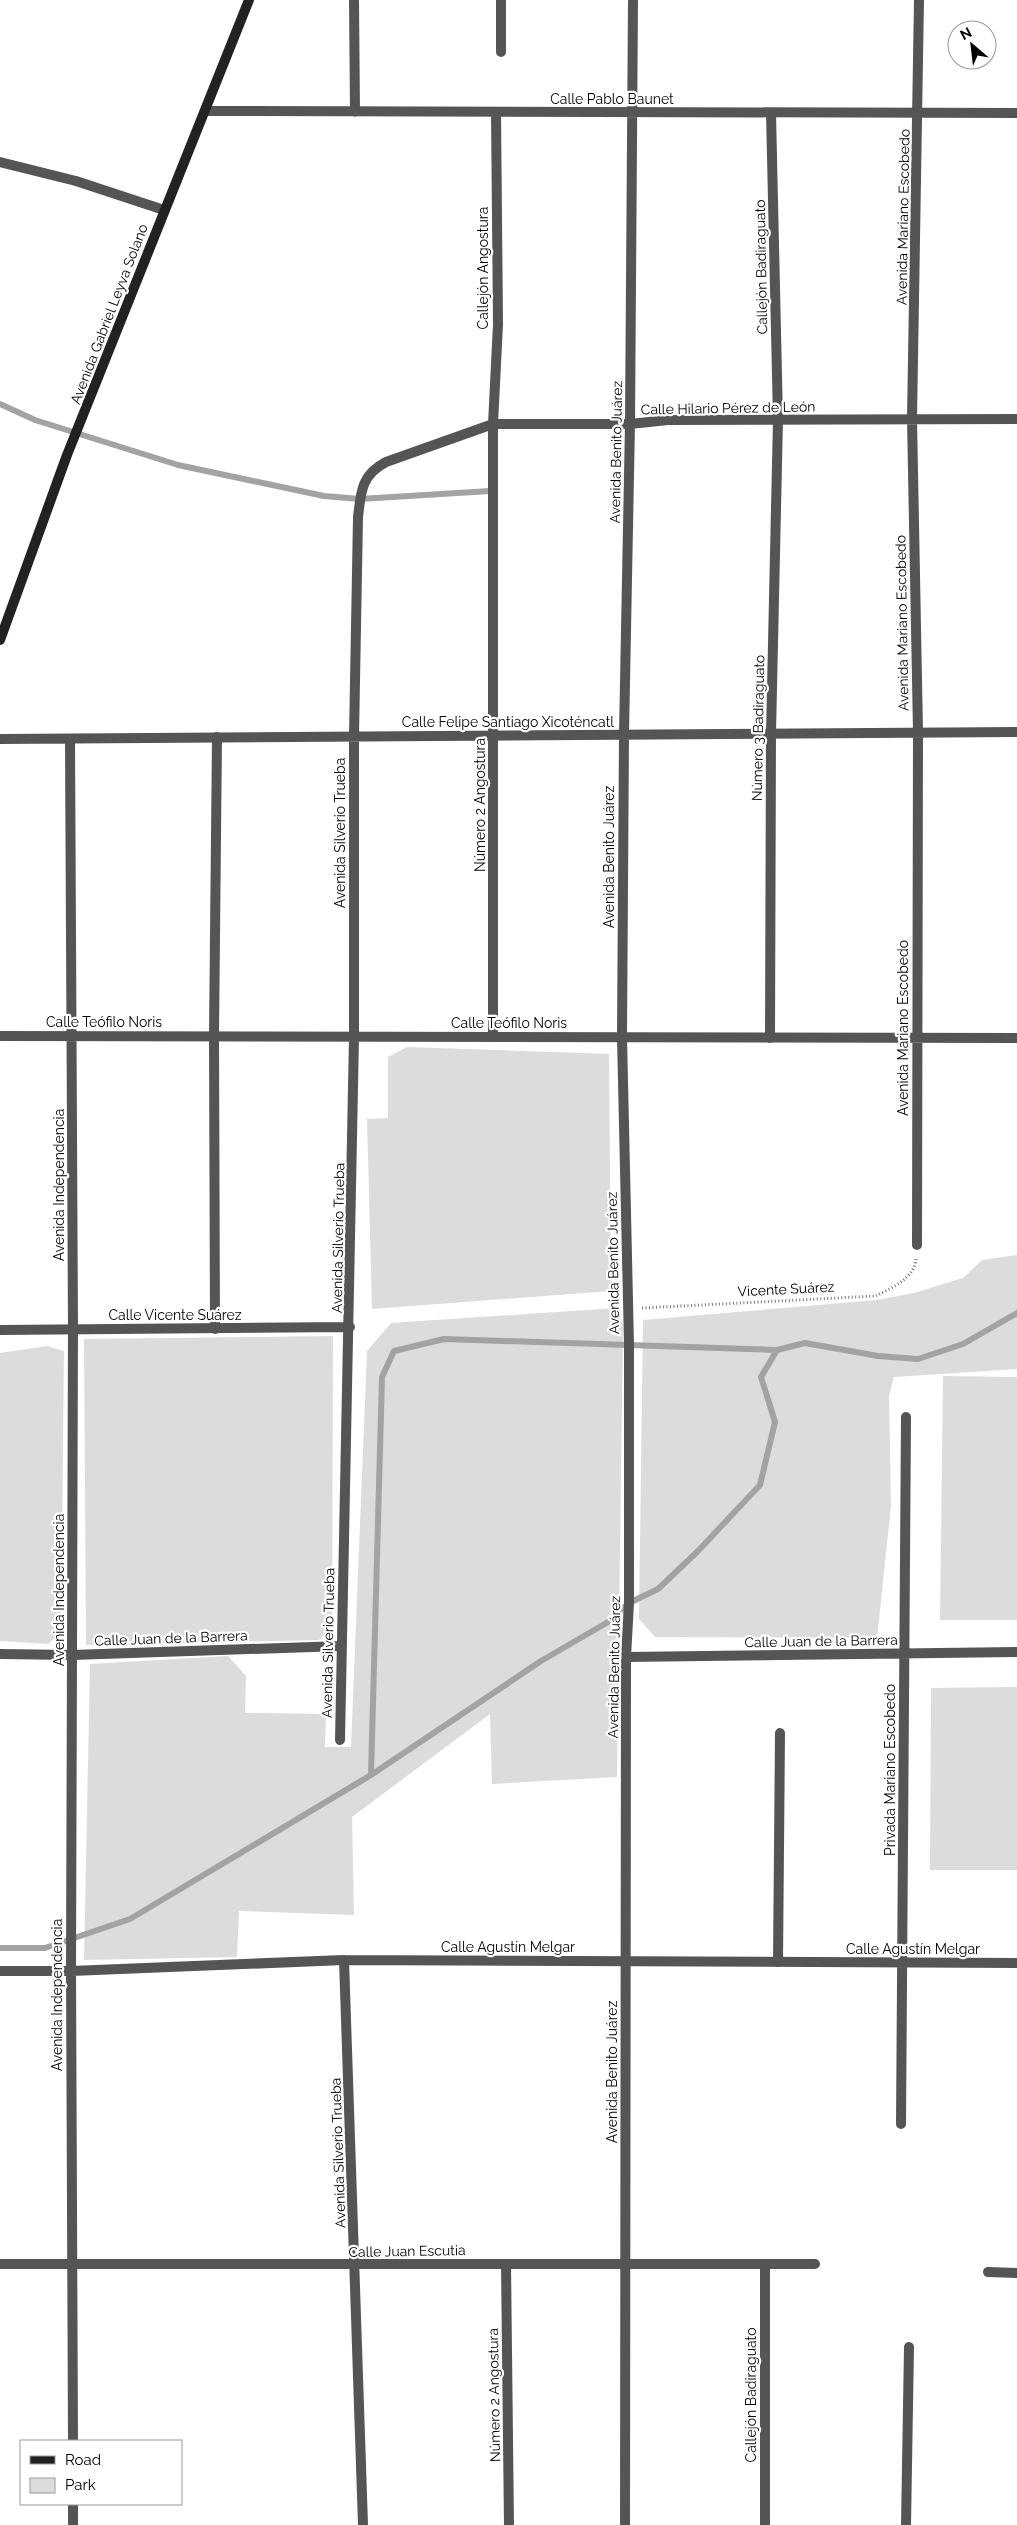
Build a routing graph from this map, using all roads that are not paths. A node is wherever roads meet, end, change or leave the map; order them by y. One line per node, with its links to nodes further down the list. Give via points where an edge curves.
1 (250, 0): 7 (street, Avenida Gabriel Leyva Solano)
2 (354, 0): 8 (street)
3 (501, 0): 6 (street)
4 (633, 0): 10 (street, Avenida Benito Juárez)
5 (919, 0): 13 (street, Avenida Mariano Escobedo)
6 (500, 52)
7 (207, 112): 8 (street, Calle Pablo Baunet); 15 (street, Avenida Gabriel Leyva Solano)
8 (354, 112): 9 (street, Calle Pablo Baunet)
9 (496, 112): 10 (street, Calle Pablo Baunet); 19 (street, Callejón Angostura, via 498,324)
10 (632, 113): 11 (street, Calle Pablo Baunet); 20 (street, Avenida Benito Juárez)
11 (771, 113): 13 (street, Calle Pablo Baunet); 18 (street, Callejón Badiraguato)
12 (1017, 113): 13 (street, Calle Pablo Baunet)
13 (919, 114): 16 (street, Avenida Mariano Escobedo)
14 (0, 162): 15 (street, via 76,181)
15 (164, 210): 22 (street, Avenida Gabriel Leyva Solano, via 67,455)
16 (912, 419): 17 (street, Calle Hilario Pérez de León); 18 (street, Calle Hilario Pérez de León); 23 (street, Avenida Mariano Escobedo)
17 (1017, 419)
18 (778, 420): 20 (street, Calle Hilario Pérez de León, via 668,420); 25 (street, Número 3 Badiraguato)
19 (493, 424): 20 (street, Calle Hilario Pérez de León); 21 (street, Calle Hilario Pérez de León); 28 (street, Número 2 Angostura)
20 (630, 424): 26 (street, Avenida Benito Juárez)
21 (386, 462): 27 (street, Avenida Silverio Trueba, via 375,468 362,485 358,517)
22 (0, 640)
23 (918, 732): 24 (street, Calle Felipe Santiago Xicoténcatl); 25 (street, Calle Felipe Santiago Xicoténcatl); 39 (street, Avenida Mariano Escobedo)
24 (1017, 732)
25 (771, 733): 26 (street, Calle Felipe Santiago Xicoténcatl); 38 (street, Número 3 Badiraguato)
26 (624, 734): 28 (street, Calle Felipe Santiago Xicoténcatl); 37 (street, Avenida Benito Juárez)
27 (354, 736): 28 (street, Calle Felipe Santiago Xicoténcatl); 29 (street, Calle Felipe Santiago Xicoténcatl); 35 (street, Avenida Silverio Trueba)
28 (494, 736): 36 (street, Número 2 Angostura)
29 (217, 737): 30 (street, Calle Felipe Santiago Xicoténcatl); 34 (street)
30 (70, 738): 31 (street, Calle Felipe Santiago Xicoténcatl); 33 (street, Avenida Independencia)
31 (0, 739)
32 (0, 1036): 33 (street, Calle Teófilo Noris)
33 (72, 1036): 34 (street, Calle Teófilo Noris); 43 (street, Avenida Independencia)
34 (214, 1036): 35 (street, Calle Teófilo Noris); 44 (street)
35 (354, 1037): 36 (street, Calle Teófilo Noris); 42 (street, Avenida Silverio Trueba)
36 (494, 1037): 37 (street, Calle Teófilo Noris)
37 (622, 1037): 38 (street, Calle Teófilo Noris); 52 (street, Avenida Benito Juárez, via 629,1345)
38 (770, 1038): 39 (street, Calle Teófilo Noris)
39 (917, 1038): 40 (street, Calle Teófilo Noris); 41 (street, Avenida Mariano Escobedo)
40 (1017, 1038)
41 (917, 1245)
42 (350, 1327): 44 (street, Calle Vicente Suárez); 47 (street, Avenida Silverio Trueba)
43 (73, 1329): 44 (street, Calle Vicente Suárez); 45 (street, Calle Vicente Suárez); 51 (street, Avenida Independencia)
44 (215, 1329)
45 (0, 1330)
46 (906, 1417): 49 (street, Privada Mariano Escobedo)
47 (342, 1646): 51 (street, Calle Juan de la Barrera); 54 (street, Avenida Silverio Trueba)
48 (1017, 1652): 49 (street, Calle Juan de la Barrera)
49 (904, 1653): 52 (street, Calle Juan de la Barrera); 58 (street, Privada Mariano Escobedo)
50 (0, 1654): 51 (street, Calle Juan de la Barrera)
51 (72, 1655): 61 (street, Avenida Independencia)
52 (626, 1657): 56 (street, Avenida Benito Juárez)
53 (780, 1733): 57 (street)
54 (340, 1740)
55 (344, 1960): 56 (street, Calle Agustín Melgar); 61 (street, Calle Agustín Melgar); 69 (street, Avenida Silverio Trueba)
56 (626, 1961): 57 (street, Calle Agustín Melgar); 66 (street, Avenida Benito Juárez)
57 (778, 1962): 58 (street, Calle Agustín Melgar)
58 (902, 1962): 59 (street, Calle Agustín Melgar); 62 (street, Privada Mariano Escobedo)
59 (1017, 1963)
60 (0, 1971): 61 (street, Calle Agustín Melgar)
61 (71, 1971): 64 (street, Avenida Independencia)
62 (901, 2124)
63 (0, 2264): 64 (street, Calle Juan Escutia)
64 (72, 2264): 69 (street, Calle Juan Escutia); 73 (street, Avenida Independencia)
65 (506, 2264): 66 (street, Calle Juan Escutia); 69 (street, Calle Juan Escutia); 77 (street, Número 2 Angostura)
66 (625, 2264): 67 (street, Calle Juan Escutia); 78 (street, Avenida Benito Juárez)
67 (765, 2264): 68 (street, Calle Juan Escutia); 79 (street, Callejón Badiraguato)
68 (815, 2264)
69 (356, 2266): 76 (street, Avenida Silverio Trueba)
70 (988, 2272): 71 (street)
71 (1017, 2273)
72 (908, 2347): 80 (street)
73 (73, 2440)
74 (73, 2505): 75 (street)
75 (74, 2525)
76 (363, 2525)
77 (509, 2525)
78 (625, 2525)
79 (765, 2525)
80 (906, 2525)

